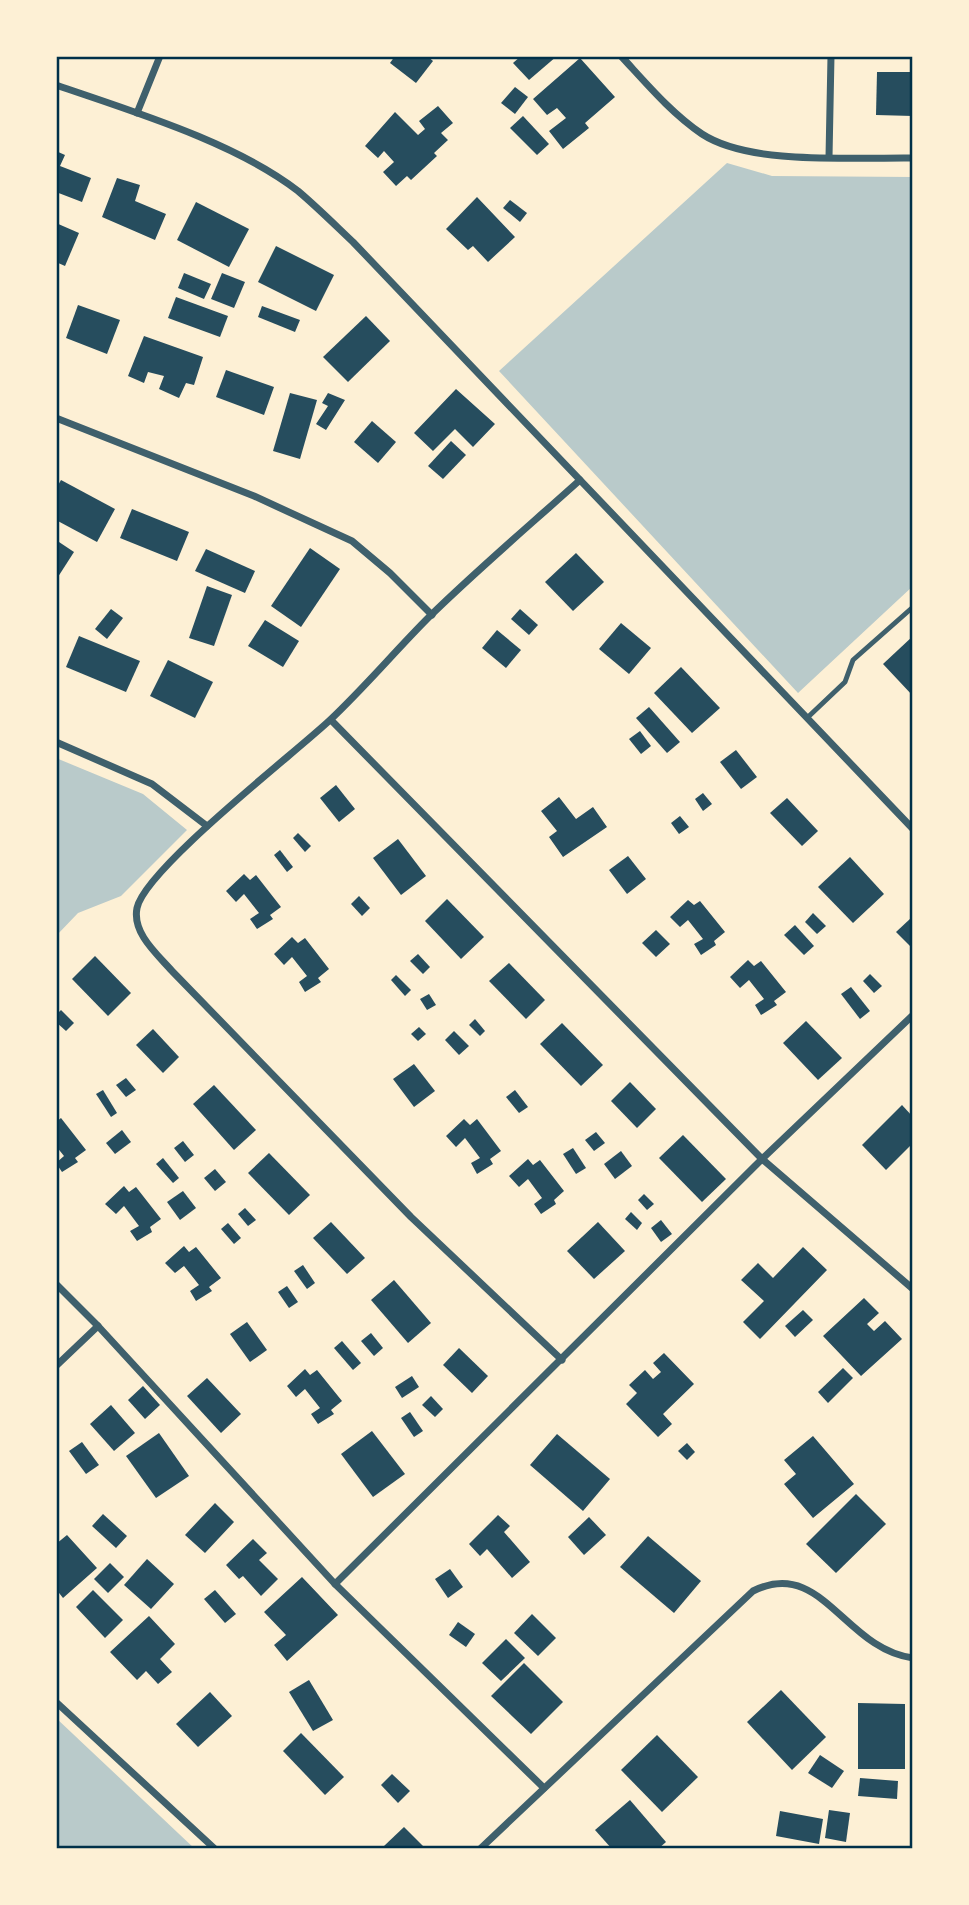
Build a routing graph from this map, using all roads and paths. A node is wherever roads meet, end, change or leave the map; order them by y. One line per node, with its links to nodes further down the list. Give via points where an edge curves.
1 (160, 56): 5 (street)
2 (621, 56): 6 (street, via 668,106 704,135 738,149 789,157)
3 (831, 56): 6 (street)
4 (56, 85): 5 (street)
5 (137, 113): 9 (street, via 222,149 296,190 353,242)
6 (829, 157): 7 (street)
7 (913, 158)
8 (56, 418): 11 (street, via 254,496 352,541)
9 (580, 480): 11 (street); 12 (street)
10 (913, 607): 12 (lane, via 853,660 845,682)
11 (432, 615): 13 (street)
12 (807, 718): 16 (street)
13 (331, 720): 15 (street); 18 (street)
14 (56, 742): 15 (street, via 152,784)
15 (207, 827): 22 (street, via 144,892 136,908 138,927 146,941 338,1144)
16 (913, 829)
17 (913, 1016): 18 (street)
18 (762, 1159): 20 (street); 22 (street)
19 (56, 1284): 21 (street)
20 (913, 1289)
21 (98, 1326): 23 (street); 24 (street)
22 (562, 1360): 24 (street)
23 (56, 1366)
24 (335, 1584): 27 (street)
25 (913, 1658): 27 (street, via 881,1648 806,1587 786,1581 769,1583 753,1591)
26 (56, 1702): 28 (street)
27 (544, 1788): 29 (street)
28 (215, 1849)
29 (480, 1849)

